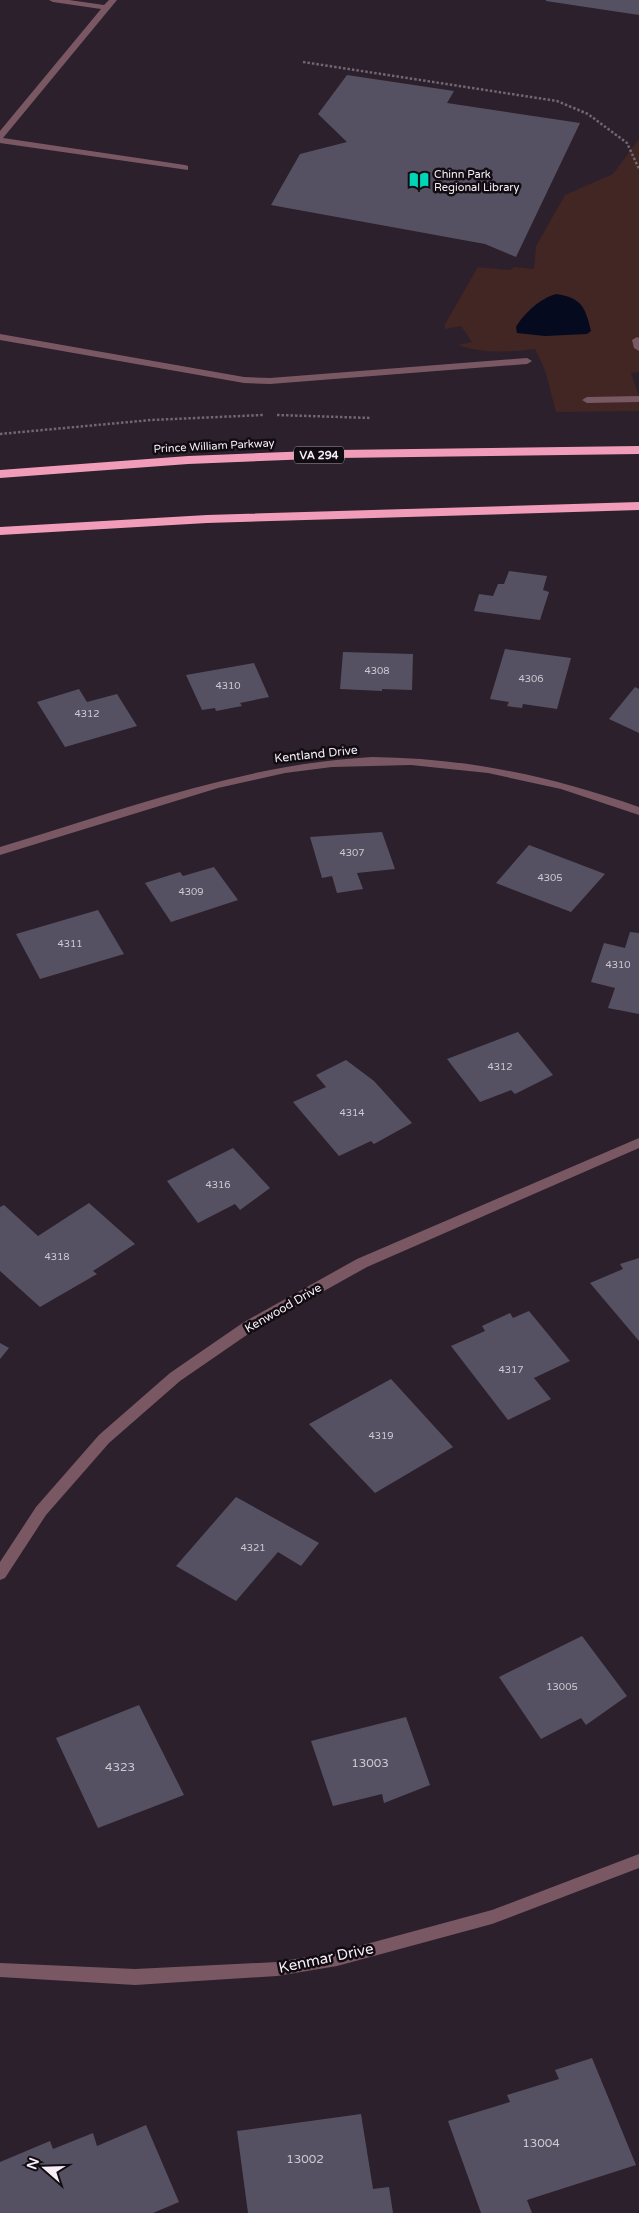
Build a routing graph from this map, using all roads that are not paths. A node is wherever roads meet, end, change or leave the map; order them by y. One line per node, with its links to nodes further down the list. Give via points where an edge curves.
1 (52, 0): 3 (street)
2 (113, 0): 3 (street)
3 (107, 8): 4 (street)
4 (0, 138): 5 (street)
5 (185, 168)
6 (0, 337): 7 (street, via 244,380 270,381)
7 (527, 361)
8 (639, 399): 9 (street)
9 (587, 400)
10 (639, 450): 11 (highway, Prince William Parkway / VA 294, via 337,454 188,460)
11 (0, 474)
12 (639, 506): 13 (highway, via 207,519)
13 (0, 532)
14 (639, 811): 15 (street, Kentland Drive, via 587,791 460,764 402,760 331,763 262,774 209,787)
15 (0, 851)
16 (639, 1143): 17 (street, Kenwood Drive, via 362,1263 249,1326 175,1377 104,1439 41,1511)
17 (0, 1574)
18 (639, 1861): 19 (street, Kenmar Drive, via 492,1917 337,1959 277,1969 135,1977)
19 (0, 1970)

